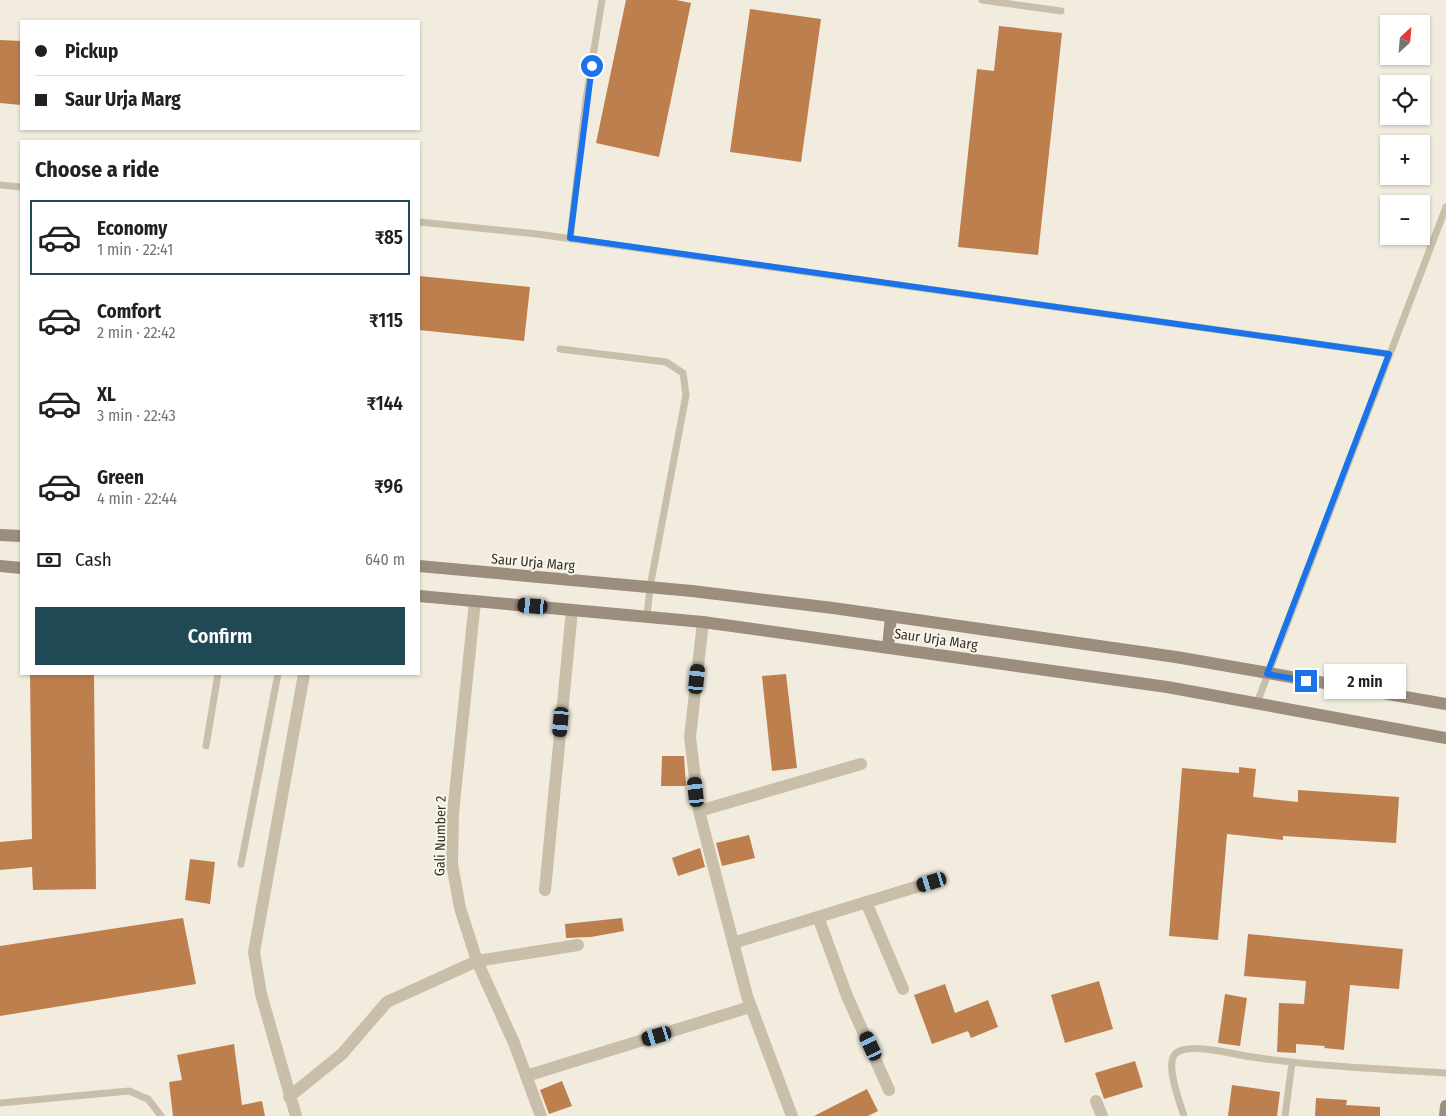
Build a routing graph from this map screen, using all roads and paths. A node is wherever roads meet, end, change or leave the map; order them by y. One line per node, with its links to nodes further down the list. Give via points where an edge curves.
1 (602, 0): 8 (lane, via 586,99)
2 (982, 0): 3 (lane)
3 (1061, 11)
4 (0, 185): 5 (lane)
5 (20, 187)
6 (1446, 207): 10 (lane)
7 (420, 222): 8 (lane)
8 (570, 238): 10 (lane)
9 (560, 349): 16 (lane, via 646,358 666,362 683,373 686,395)
10 (1389, 354): 24 (lane)
11 (0, 535): 12 (street)
12 (20, 536)
13 (0, 566): 15 (street)
14 (420, 566): 16 (street, Saur Urja Marg)
15 (20, 568)
16 (650, 587): 20 (lane); 21 (street, Saur Urja Marg)
17 (420, 596): 18 (street, Saur Urja Marg)
18 (475, 601): 19 (street, Saur Urja Marg); 41 (street, Gali Number 2, via 453,813 452,864 460,908)
19 (572, 610): 20 (street, Saur Urja Marg); 36 (street)
20 (647, 616): 22 (street, Saur Urja Marg)
21 (891, 616): 23 (street); 24 (street, Saur Urja Marg, via 1176,657)
22 (703, 622): 23 (street, Saur Urja Marg); 33 (street, via 690,737)
23 (888, 648): 28 (street, Saur Urja Marg, via 1167,687)
24 (1267, 674): 28 (lane); 29 (street, Saur Urja Marg)
25 (218, 675): 31 (lane)
26 (278, 675): 34 (lane)
27 (304, 675): 48 (street, via 254,952 261,994)
28 (1257, 703): 30 (street, Saur Urja Marg)
29 (1446, 704)
30 (1446, 738)
31 (206, 746)
32 (861, 764): 33 (street)
33 (698, 811): 39 (street)
34 (241, 864)
35 (932, 882): 37 (street)
36 (545, 890)
37 (866, 902): 38 (street); 42 (street)
38 (818, 917): 39 (street); 47 (street, via 847,996)
39 (733, 943): 43 (street)
40 (578, 945): 41 (street)
41 (477, 961): 46 (street, Gali Number 2); 48 (street, via 387,1002 342,1054)
42 (903, 989)
43 (750, 1007): 46 (street); 55 (street)
44 (1292, 1063): 45 (lane); 57 (lane, via 1184,1049 1171,1061); 58 (lane)
45 (1446, 1073)
46 (526, 1076): 54 (street, Gali Number 2)
47 (889, 1090)
48 (289, 1097): 53 (street)
49 (1096, 1101): 56 (street)
50 (0, 1103): 52 (lane, via 129,1091 148,1099)
51 (1446, 1106): 59 (street)
52 (161, 1116)
53 (296, 1116)
54 (540, 1116)
55 (792, 1116)
56 (1102, 1116)
57 (1184, 1116)
58 (1285, 1116)
59 (1445, 1116)

